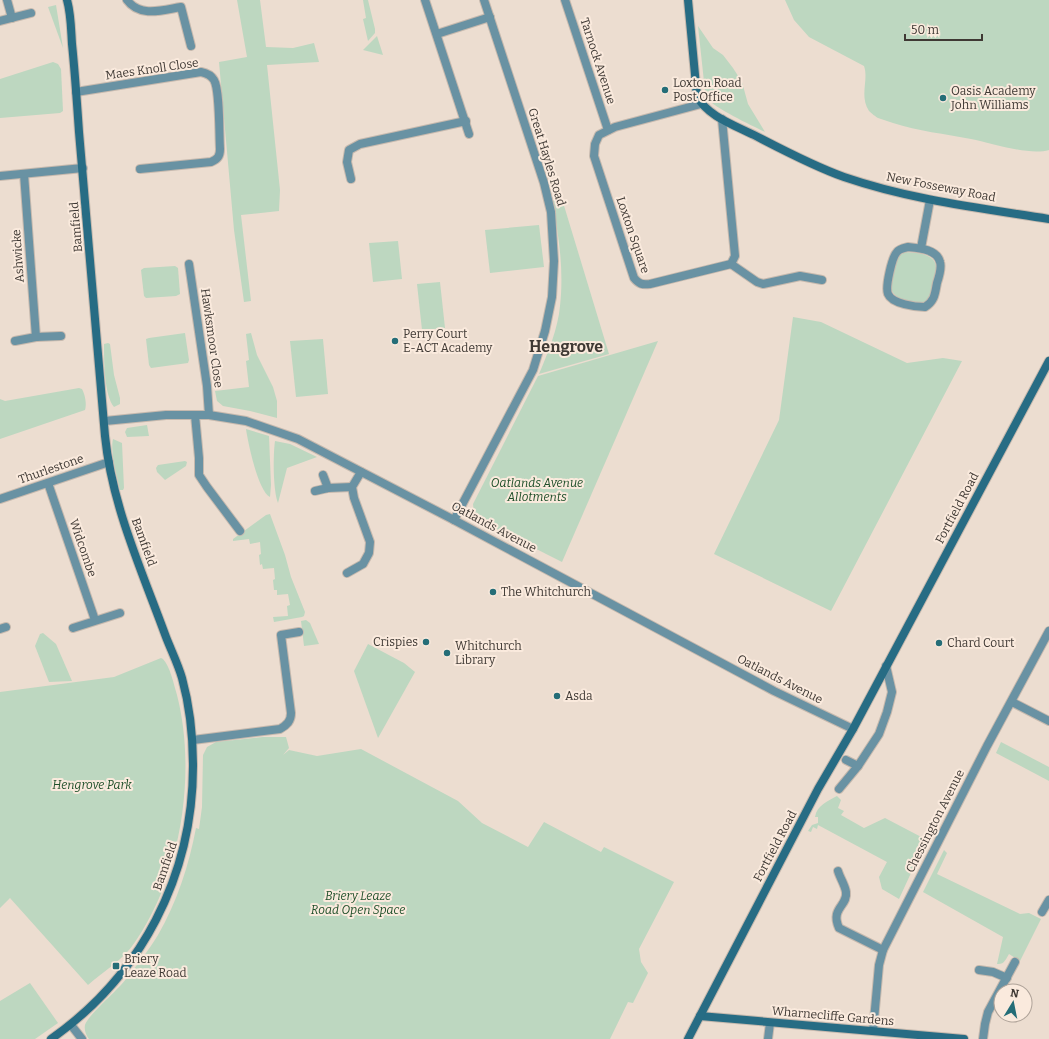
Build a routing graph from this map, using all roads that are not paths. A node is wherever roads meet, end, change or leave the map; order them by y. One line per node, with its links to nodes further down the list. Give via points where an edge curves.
1 (7, 0): 10 (street)
2 (67, 0): 14 (street, Bamfield)
3 (127, 0): 13 (street, via 138,9 152,12 181,7)
4 (425, 0): 12 (street)
5 (484, 0): 9 (street, Great Hayles Road)
6 (565, 0): 18 (street, Tarnock Avenue)
7 (688, 0): 15 (street, via 695,87)
8 (31, 13): 10 (street)
9 (490, 17): 12 (street); 46 (street, Great Hayles Road, via 544,182 551,212 554,261 552,298 545,331 532,370)
10 (12, 18): 11 (street)
11 (0, 21)
12 (437, 34): 17 (street)
13 (191, 46)
14 (76, 92): 20 (street, Bamfield); 21 (street, Maes Knoll Close, via 201,72 214,80 217,89 220,149 218,159 212,162)
15 (701, 104): 16 (street, New Fosseway Road); 18 (street, Loxton Square)
16 (722, 119): 25 (street, New Fosseway Road, via 843,177); 29 (street, via 735,256)
17 (466, 121): 19 (street); 24 (street, via 360,144 349,150 347,162)
18 (608, 130): 29 (street, Loxton Square, via 599,135 594,156 637,282 643,285 650,284)
19 (469, 134)
20 (83, 168): 22 (street); 37 (street, Bamfield)
21 (140, 169)
22 (24, 174): 23 (street); 32 (street, Ashwicke)
23 (0, 176)
24 (351, 180)
25 (930, 200): 26 (street, New Fosseway Road); 27 (street)
26 (1049, 219)
27 (921, 248): 27 (street, via 940,261 934,298 925,307 897,302 888,294 887,287 893,257 898,250 908,247)
28 (189, 264): 36 (street, Hawksmoor Close)
29 (731, 264): 30 (street, via 763,284 800,276)
30 (822, 280)
31 (61, 336): 32 (street)
32 (36, 337): 33 (street)
33 (15, 341)
34 (1049, 361): 54 (street, Fortfield Road)
35 (195, 414): 36 (street, Oatlands Avenue); 37 (street, Oatlands Avenue); 47 (street, via 200,475)
36 (209, 415): 39 (street, Oatlands Avenue, via 246,421 298,438)
37 (105, 421): 38 (street, Bamfield)
38 (109, 462): 41 (street, Thurlestone); 58 (street, Bamfield, via 126,529 181,677 189,706)
39 (361, 472): 42 (street); 46 (street, Oatlands Avenue)
40 (323, 475): 43 (street)
41 (48, 484): 45 (street, Thurlestone); 50 (street, Widcombe)
42 (352, 487): 43 (street); 48 (street, via 370,542 364,564)
43 (328, 488): 44 (street)
44 (315, 491)
45 (0, 499)
46 (454, 520): 57 (street, Oatlands Avenue, via 774,691)
47 (240, 531)
48 (347, 573)
49 (120, 613): 50 (street)
50 (95, 620): 51 (street)
51 (73, 628)
52 (1049, 631): 55 (street, Chessington Avenue)
53 (298, 632): 58 (street, via 281,635 291,713 287,724 280,729)
54 (886, 666): 57 (street, Fortfield Road); 60 (street, via 892,692 887,712 879,734)
55 (1012, 702): 56 (street); 65 (street, Chessington Avenue)
56 (1049, 721)
57 (853, 729): 69 (street, Fortfield Road, via 818,789)
58 (193, 740): 71 (street, Bamfield, via 191,814 186,840 160,914 138,952 102,995)
59 (846, 760): 60 (street)
60 (858, 766): 61 (street)
61 (839, 789)
62 (838, 871): 65 (street, via 846,892 836,914 839,928)
63 (1049, 900): 64 (street)
64 (1042, 912)
65 (883, 950): 72 (street, Chessington Avenue, via 879,965)
66 (1015, 962): 68 (street)
67 (979, 970): 68 (street, via 994,972)
68 (1007, 978): 79 (street, via 988,1012)
69 (700, 1016): 70 (street, Wharnecliffe Gardens); 76 (street, Fortfield Road)
70 (770, 1023): 72 (street, Wharnecliffe Gardens); 77 (street)
71 (72, 1025): 74 (street, Bamfield); 75 (street)
72 (873, 1031): 73 (street, Wharnecliffe Gardens)
73 (913, 1037): 78 (street, Wharnecliffe Gardens)
74 (51, 1039)
75 (82, 1039)
76 (688, 1039)
77 (768, 1039)
78 (964, 1039)
79 (983, 1039)

